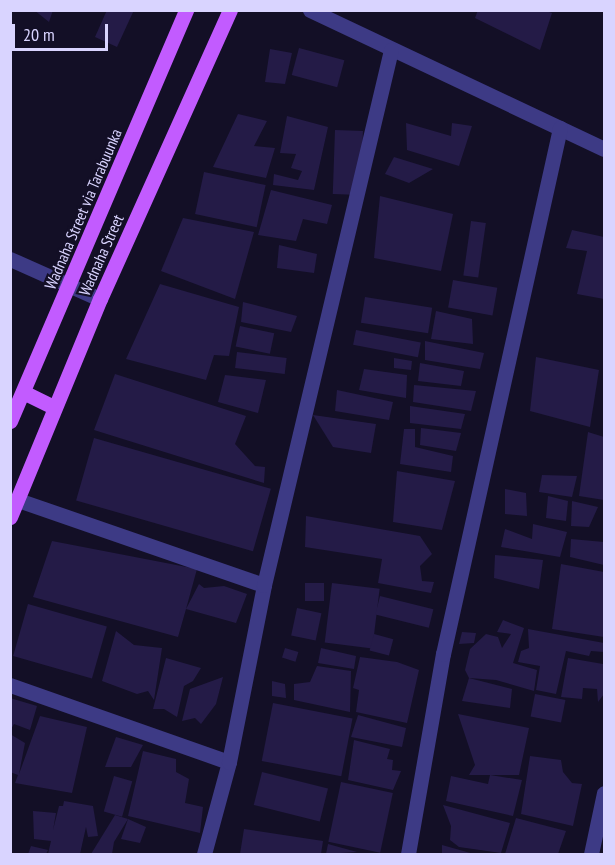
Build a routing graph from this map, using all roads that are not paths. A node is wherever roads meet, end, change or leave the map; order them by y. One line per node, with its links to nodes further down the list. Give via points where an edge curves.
1 (186, 10): 8 (main road, Wadnaha Street via Tarabuunka)
2 (230, 10): 9 (main road, Wadnaha Street)
3 (310, 10): 4 (street)
4 (391, 50): 5 (street); 15 (street)
5 (560, 128): 6 (street); 20 (street, via 443,654)
6 (604, 149)
7 (10, 259): 8 (street)
8 (70, 287): 9 (street); 10 (main road, Wadnaha Street via Tarabuunka)
9 (100, 299): 11 (main road, Wadnaha Street)
10 (23, 392): 11 (main road); 12 (main road, Wadnaha Street via Tarabuunka)
11 (54, 407): 13 (main road, Wadnaha Street)
12 (10, 422)
13 (18, 500): 14 (main road, Wadnaha Street); 15 (street)
14 (10, 517)
15 (264, 585): 17 (street)
16 (10, 685): 17 (street)
17 (229, 762): 19 (street)
18 (604, 793): 21 (street)
19 (204, 855)
20 (408, 855)
21 (591, 855)

